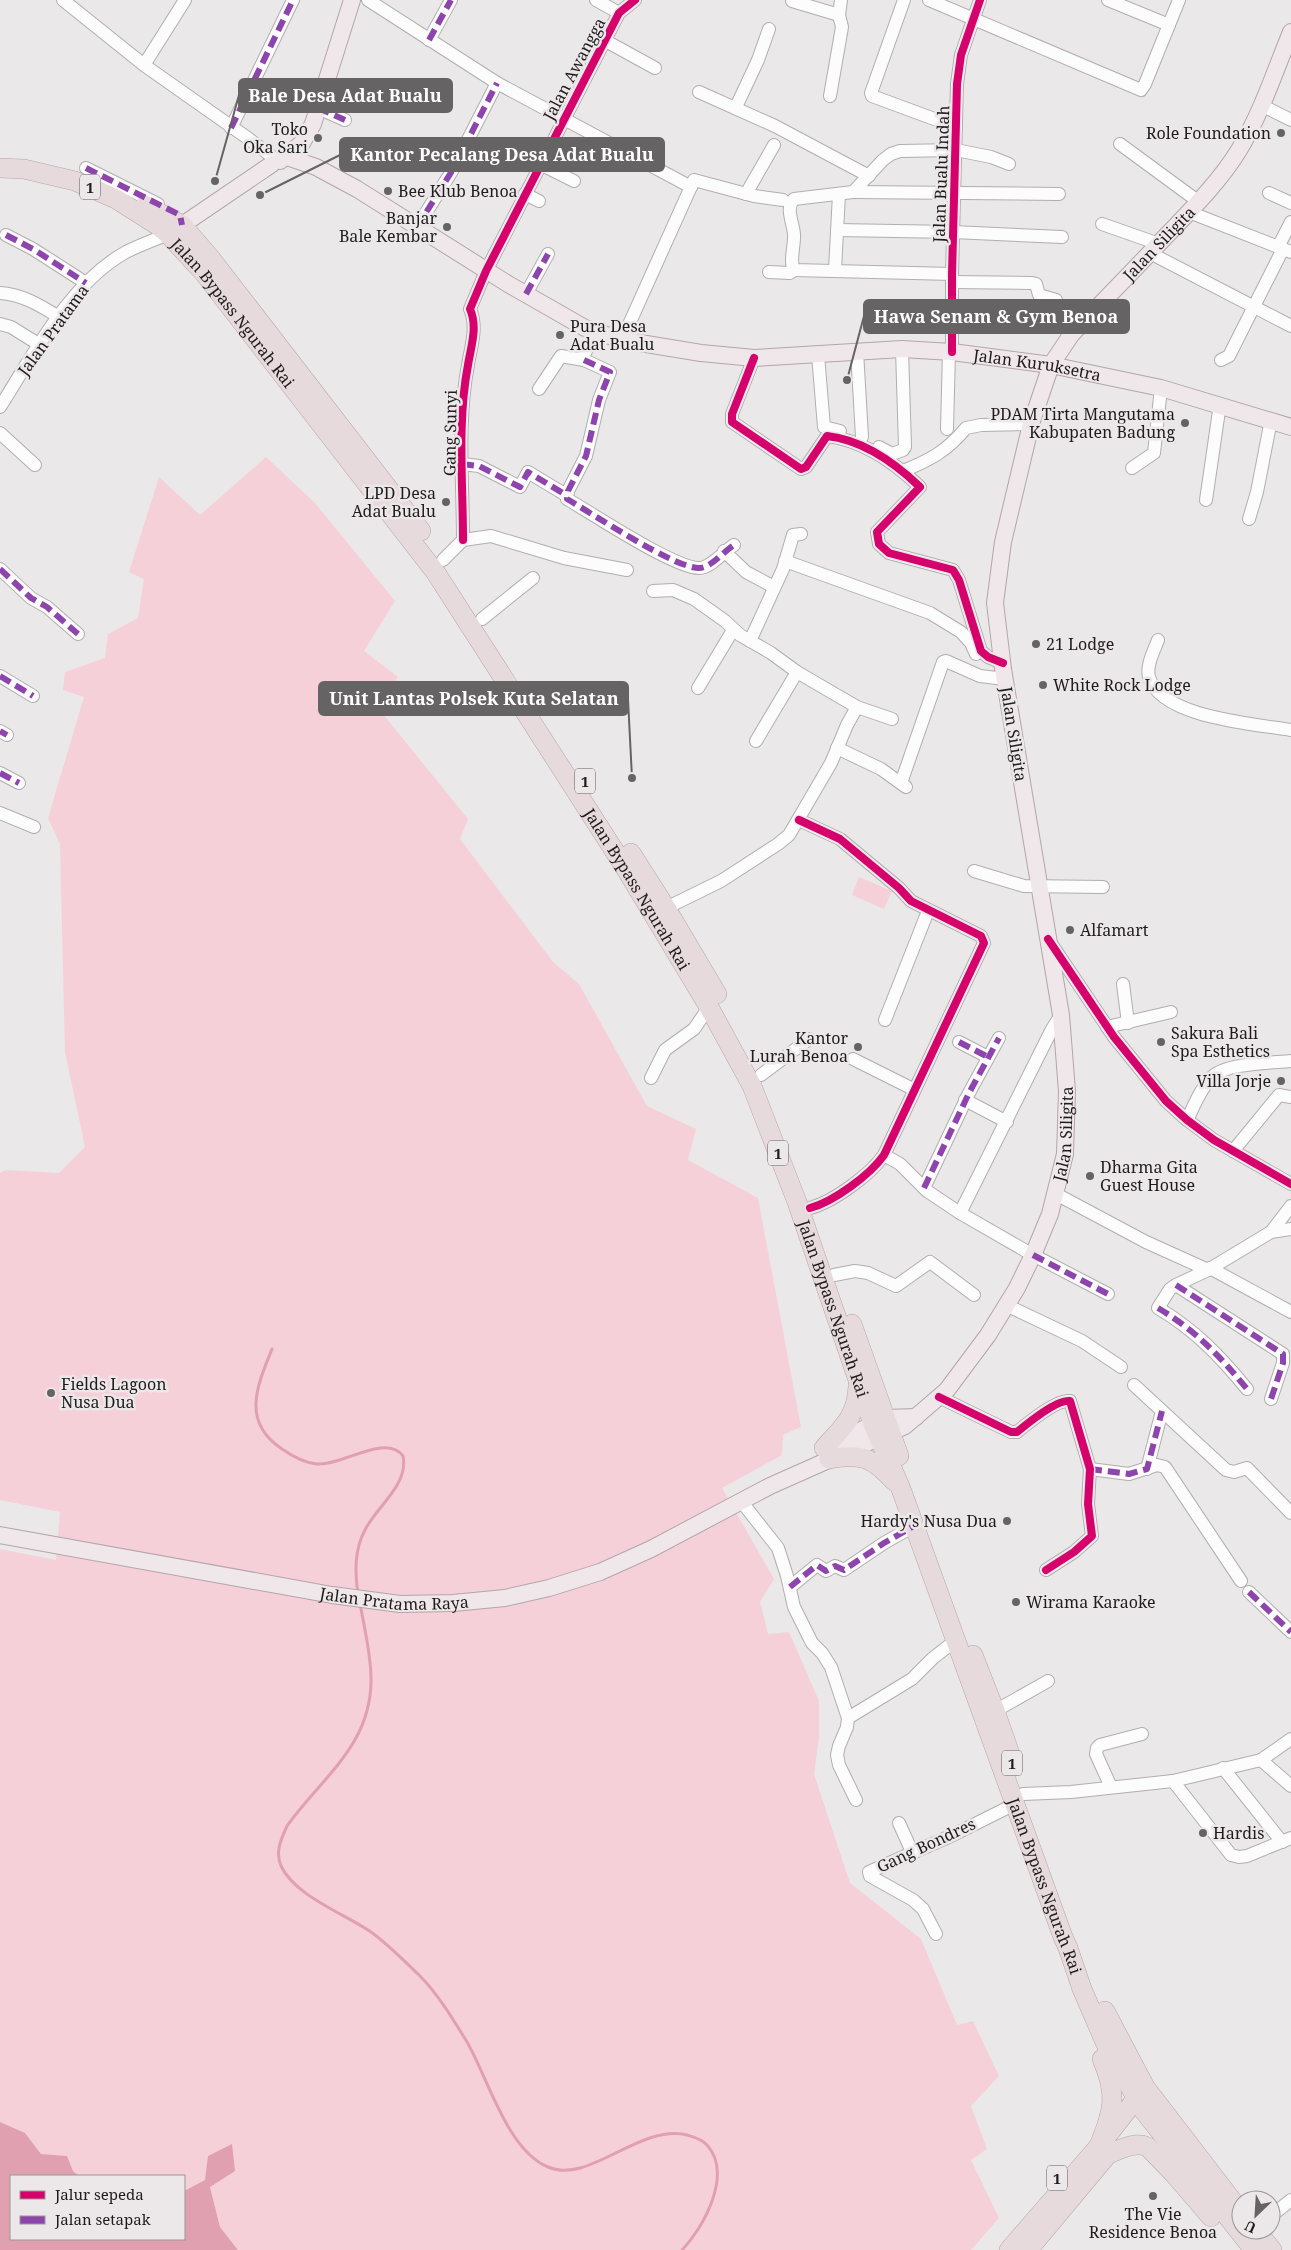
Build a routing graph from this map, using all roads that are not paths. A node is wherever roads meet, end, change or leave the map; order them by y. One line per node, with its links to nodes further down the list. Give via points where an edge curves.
1 (63, 0): 24 (street)
2 (185, 0): 24 (street)
3 (293, 0): 36 (street)
4 (352, 0): 31 (main road)
5 (368, 0): 22 (street)
6 (451, 0): 22 (street)
7 (596, 0): 16 (street)
8 (635, 0): 16 (street)
9 (841, 0): 17 (street)
10 (904, 0): 35 (street, via 872,96)
11 (929, 0): 18 (street)
12 (980, 0): 18 (street, Jalan Bualu Indah)
13 (1108, 0): 19 (street)
14 (1179, 0): 19 (street)
15 (792, 1): 17 (street)
16 (619, 13): 23 (street, Jalan Awangga)
17 (839, 15): 28 (street, via 842,28)
18 (972, 20): 19 (street, via 1141,90); 35 (street, Jalan Bualu Indah, via 961,55)
19 (1169, 25)
20 (769, 29): 30 (street)
21 (1291, 32): 29 (main road, Jalan Siligita)
22 (429, 40): 26 (street)
23 (604, 40): 25 (street); 32 (street, Jalan Awangga)
24 (144, 65): 36 (street)
25 (655, 68)
26 (497, 83): 32 (street); 62 (street, via 452,171)
27 (699, 92): 30 (street)
28 (830, 96)
29 (1261, 104): 34 (street); 59 (main road, Jalan Siligita, via 1239,150)
30 (736, 107): 46 (street)
31 (318, 108): 33 (street); 41 (main road, via 302,143)
32 (564, 117): 42 (street, Jalan Awangga); 48 (street)
33 (345, 120)
34 (1291, 120)
35 (956, 127): 39 (street, Jalan Bualu Indah)
36 (231, 128): 41 (street)
37 (1120, 144): 59 (street)
38 (774, 145): 53 (street)
39 (956, 150): 43 (street); 46 (street, via 895,152 883,160); 50 (street, Jalan Bualu Indah)
40 (0, 161): 63 (highway, 1, via 76,172 158,211)
41 (278, 161): 62 (main road, Jalan Kuruksetra, via 316,167); 63 (main road)
42 (540, 164): 47 (street); 52 (street, Jalan Awangga)
43 (1009, 164)
44 (0, 168): 63 (highway, 1, via 75,180 116,199 157,224)
45 (86, 168): 63 (street, via 180,215)
46 (870, 176): 49 (street)
47 (574, 181)
48 (691, 187): 53 (street, via 696,180); 88 (street)
49 (853, 192): 50 (street); 54 (street)
50 (954, 192): 55 (street); 65 (street, Jalan Bualu Indah)
51 (1269, 193): 58 (street)
52 (525, 194): 56 (street); 73 (street, Jalan Awangga)
53 (746, 194): 57 (street)
54 (839, 194): 57 (street); 64 (street)
55 (1059, 194)
56 (539, 201)
57 (786, 202): 71 (street, via 793,221 792,266)
58 (1291, 204)
59 (1194, 207): 68 (main road, Jalan Siligita); 69 (street)
60 (1291, 222): 69 (street)
61 (1102, 224): 68 (street)
62 (417, 227): 73 (main road, Jalan Kuruksetra)
63 (175, 229): 76 (street, Jalan Pratama, via 125,253); 108 (highway, Jalan Bypass Ngurah Rai / 1, via 204,273)
64 (837, 230): 65 (street); 72 (street)
65 (953, 232): 67 (street); 75 (street, Jalan Bualu Indah)
66 (6, 235): 76 (street)
67 (1062, 237)
68 (1154, 249): 80 (street); 97 (main road, Jalan Siligita, via 1071,335)
69 (1284, 249): 80 (street)
70 (548, 254): 78 (street)
71 (796, 270): 72 (street); 74 (street, via 790,273)
72 (835, 270): 75 (street)
73 (486, 271): 78 (main road, Jalan Kuruksetra); 109 (street, Gang Sunyi, via 470,309 475,320 464,382)
74 (769, 272)
75 (952, 278): 79 (street, via 1032,283 1036,284 1039,295); 84 (street, Jalan Bualu Indah)
76 (86, 283): 81 (street, Jalan Pratama)
77 (0, 293): 81 (street, via 27,299)
78 (526, 294): 87 (main road, Jalan Kuruksetra)
79 (1056, 300)
80 (1253, 307): 86 (street); 96 (street, via 1229,356)
81 (59, 317): 89 (street, Jalan Pratama)
82 (1002, 318): 84 (street)
83 (912, 320): 84 (street)
84 (952, 321): 92 (street, Jalan Bualu Indah)
85 (0, 324): 89 (street)
86 (1291, 326)
87 (595, 332): 88 (main road, Jalan Kuruksetra); 95 (street)
88 (622, 340): 94 (main road, Jalan Kuruksetra)
89 (40, 345): 100 (street, Jalan Pratama)
90 (902, 349): 91 (main road, Jalan Kuruksetra); 92 (main road, Jalan Kuruksetra); 107 (street, via 905,447 892,454)
91 (858, 351): 93 (main road, Jalan Kuruksetra); 107 (street)
92 (950, 352): 97 (main road, Jalan Kuruksetra); 105 (street, Jalan Bualu Indah)
93 (818, 355): 94 (main road, Jalan Kuruksetra); 107 (street, via 824,428)
94 (754, 358): 112 (street, via 732,414 732,422 799,468 806,467 827,436 849,440)
95 (584, 360): 99 (street, via 561,356); 113 (street, via 610,372 592,424 586,456)
96 (1221, 360)
97 (1051, 365): 98 (main road, Jalan Kuruksetra); 103 (main road, Jalan Siligita)
98 (1161, 388): 101 (main road, Jalan Kuruksetra); 111 (street, via 1154,453)
99 (539, 389)
100 (2, 399)
101 (1220, 404): 102 (main road, Jalan Kuruksetra); 114 (street)
102 (1271, 420): 104 (main road, Jalan Kuruksetra); 115 (street)
103 (1031, 424): 112 (street, via 966,428 936,457); 130 (main road, Jalan Siligita, via 1012,499 996,588)
104 (1291, 427)
105 (947, 429)
106 (0, 433): 110 (street)
107 (862, 437)
108 (358, 461): 118 (highway, Jalan Bypass Ngurah Rai / 1); 152 (highway, Jalan Bypass Ngurah Rai / 1, via 436,573 626,869)
109 (462, 464): 113 (street, via 479,466 520,487 528,472); 117 (street, Gang Sunyi)
110 (35, 465)
111 (1132, 468)
112 (903, 471): 130 (street, via 920,487 877,532 879,544 888,553 953,570 981,651)
113 (566, 494): 123 (street, via 567,499 673,560 700,568 729,548 746,572)
114 (1206, 500)
115 (1249, 519)
116 (801, 534): 119 (street, via 793,535)
117 (463, 540): 118 (street); 121 (street, via 497,537 564,558)
118 (443, 560): 125 (highway, Jalan Bypass Ngurah Rai / 1)
119 (785, 561): 123 (street); 130 (street, via 930,613 961,632 983,660)
120 (0, 569): 127 (street)
121 (627, 570)
122 (534, 578): 125 (street)
123 (774, 587): 129 (street)
124 (653, 591): 126 (street, via 673,590 694,599)
125 (482, 619): 148 (highway, Jalan Bypass Ngurah Rai / 1)
126 (733, 630): 129 (street); 133 (street)
127 (78, 634)
128 (1158, 640): 137 (street, via 1150,662 1149,677 1174,703 1204,716)
129 (750, 641): 131 (street)
130 (1003, 670): 139 (street, via 980,676 943,662 904,785); 146 (main road, Jalan Siligita)
131 (797, 672): 135 (street); 138 (street)
132 (0, 676): 134 (street)
133 (698, 688)
134 (33, 696)
135 (857, 707): 136 (street); 139 (street)
136 (892, 719)
137 (1291, 730)
138 (756, 741)
139 (837, 748): 143 (street)
140 (0, 773): 141 (street)
141 (19, 783)
142 (0, 813): 144 (street)
143 (799, 820): 148 (street, via 789,835 744,867); 149 (street, via 840,839 911,901)
144 (34, 827)
145 (974, 871): 146 (street, via 1024,886)
146 (1039, 885): 147 (street); 150 (main road, Jalan Siligita)
147 (1103, 887)
148 (666, 908): 164 (highway, Jalan Bypass Ngurah Rai / 1)
149 (928, 911): 155 (street); 166 (street, via 981,936 984,942)
150 (1048, 939): 154 (main road, Jalan Siligita); 157 (street)
151 (1123, 984): 156 (street)
152 (709, 1006): 165 (street, via 694,1029 665,1050); 190 (highway, Jalan Bypass Ngurah Rai / 1, via 752,1086 797,1202)
153 (1172, 1012): 156 (street)
154 (1061, 1016): 170 (street); 175 (main road, Jalan Siligita, via 1066,1091 1065,1154)
155 (885, 1020)
156 (1128, 1023): 157 (street)
157 (1107, 1027): 169 (street, via 1166,1101)
158 (999, 1038): 161 (street)
159 (809, 1039): 164 (street)
160 (959, 1042): 161 (street)
161 (988, 1057): 168 (street)
162 (853, 1059): 166 (street)
163 (1291, 1061): 169 (street, via 1222,1070 1212,1076)
164 (760, 1076): 177 (highway, Jalan Bypass Ngurah Rai / 1)
165 (651, 1078)
166 (913, 1089): 172 (street)
167 (1291, 1097): 171 (street, via 1279,1095)
168 (965, 1100): 170 (street); 174 (street)
169 (1187, 1120): 171 (street)
170 (1007, 1122): 178 (street)
171 (1233, 1151): 173 (street)
172 (884, 1154): 174 (street, via 900,1164); 177 (street, via 870,1171 822,1204)
173 (1291, 1184)
174 (924, 1188): 178 (street)
175 (1056, 1194): 181 (main road, Jalan Siligita); 182 (street, via 1146,1242)
176 (1291, 1206): 180 (street)
177 (810, 1208): 183 (highway, Jalan Bypass Ngurah Rai / 1)
178 (960, 1213): 181 (street)
179 (1291, 1229): 180 (street)
180 (1271, 1232): 182 (street)
181 (1033, 1255): 185 (street); 187 (main road, Jalan Siligita)
182 (1209, 1269): 184 (street); 188 (street)
183 (834, 1275): 186 (street, via 855,1271 868,1273 896,1286 930,1262); 196 (highway, Jalan Bypass Ngurah Rai / 1)
184 (1176, 1285): 192 (street, via 1158,1308 1182,1322 1205,1342); 194 (street, via 1283,1354 1283,1364)
185 (1108, 1294)
186 (974, 1295)
187 (1006, 1305): 189 (street, via 1082,1341); 193 (main road, Jalan Siligita, via 971,1360)
188 (1291, 1312)
189 (1120, 1367)
190 (858, 1381): 196 (highway, Jalan Bypass Ngurah Rai / 1); 197 (highway, via 856,1408)
191 (1134, 1385): 195 (street)
192 (1247, 1389)
193 (939, 1397): 196 (main road, Jalan Siligita, via 905,1426); 198 (street, via 1012,1432 1017,1432 1057,1405 1070,1401)
194 (1271, 1399)
195 (1162, 1410): 199 (street); 202 (street, via 1226,1470 1249,1470)
196 (882, 1428): 197 (main road, Jalan Pratama Raya); 200 (highway, Jalan Bypass Ngurah Rai / 1); 210 (highway, Jalan Bypass Ngurah Rai / 1)
197 (827, 1454): 200 (highway, via 865,1458 880,1465); 201 (main road, Jalan Pratama Raya)
198 (1090, 1469): 199 (street, via 1129,1474); 205 (street, via 1088,1504 1092,1536)
199 (1147, 1469): 207 (street, via 1161,1465 1168,1470 1245,1586)
200 (901, 1489): 203 (highway, Jalan Bypass Ngurah Rai / 1)
201 (729, 1508): 204 (main road, Jalan Pratama Raya, via 600,1572 505,1598 453,1603 370,1601); 206 (street, via 778,1548)
202 (1291, 1513)
203 (914, 1526): 206 (street, via 844,1570 836,1566 826,1571 816,1565); 208 (highway, Jalan Bypass Ngurah Rai / 1)
204 (0, 1535)
205 (1046, 1570)
206 (790, 1587): 211 (street, via 812,1643 831,1667)
207 (1291, 1632)
208 (955, 1641): 211 (street, via 912,1680); 219 (highway, Jalan Bypass Ngurah Rai / 1)
209 (1048, 1681): 210 (street)
210 (996, 1710): 219 (highway, Jalan Bypass Ngurah Rai / 1)
211 (848, 1718): 220 (street, via 837,1755)
212 (1142, 1734): 218 (street, via 1097,1748 1096,1754)
213 (1291, 1739): 214 (street)
214 (1261, 1760): 215 (street); 217 (street)
215 (1223, 1768): 216 (street); 222 (street)
216 (1173, 1781): 218 (street); 222 (street, via 1231,1855 1247,1856)
217 (1291, 1786)
218 (1111, 1787): 219 (street)
219 (1024, 1798): 223 (street, Gang Bondres); 225 (highway, Jalan Bypass Ngurah Rai / 1); 227 (highway, Jalan Bypass Ngurah Rai / 1, via 1090,1980)
220 (856, 1800)
221 (899, 1823): 223 (street)
222 (1287, 1840)
223 (913, 1854): 224 (street, Gang Bondres, via 868,1874 923,1909)
224 (936, 1934)
225 (1062, 1937): 226 (highway, 1, via 1073,1992 1111,2080); 227 (highway, Jalan Bypass Ngurah Rai / 1, via 1108,2049)
226 (1113, 2100): 228 (highway, 1); 235 (highway, 1, via 1099,2128 1084,2147)
227 (1145, 2100): 228 (highway, 1); 230 (highway, Jalan Bypass Ngurah Rai / 1); 241 (highway, Jalan Bypass Ngurah Rai / 1)
228 (1104, 2150): 229 (highway, 1, via 1143,2145); 233 (highway, 1)
229 (1159, 2158): 239 (highway, 1, via 1138,2153 1116,2162); 240 (highway, 1)
230 (1231, 2200)
231 (1291, 2200): 232 (street)
232 (1281, 2208)
233 (1051, 2211): 235 (highway, 1); 236 (highway, 1); 237 (highway, 1); 238 (highway, 1)
234 (1264, 2240): 242 (highway)
235 (994, 2250)
236 (1009, 2250)
237 (1028, 2250)
238 (1035, 2250)
239 (1042, 2250)
240 (1244, 2250)
241 (1254, 2250)
242 (1272, 2250)

